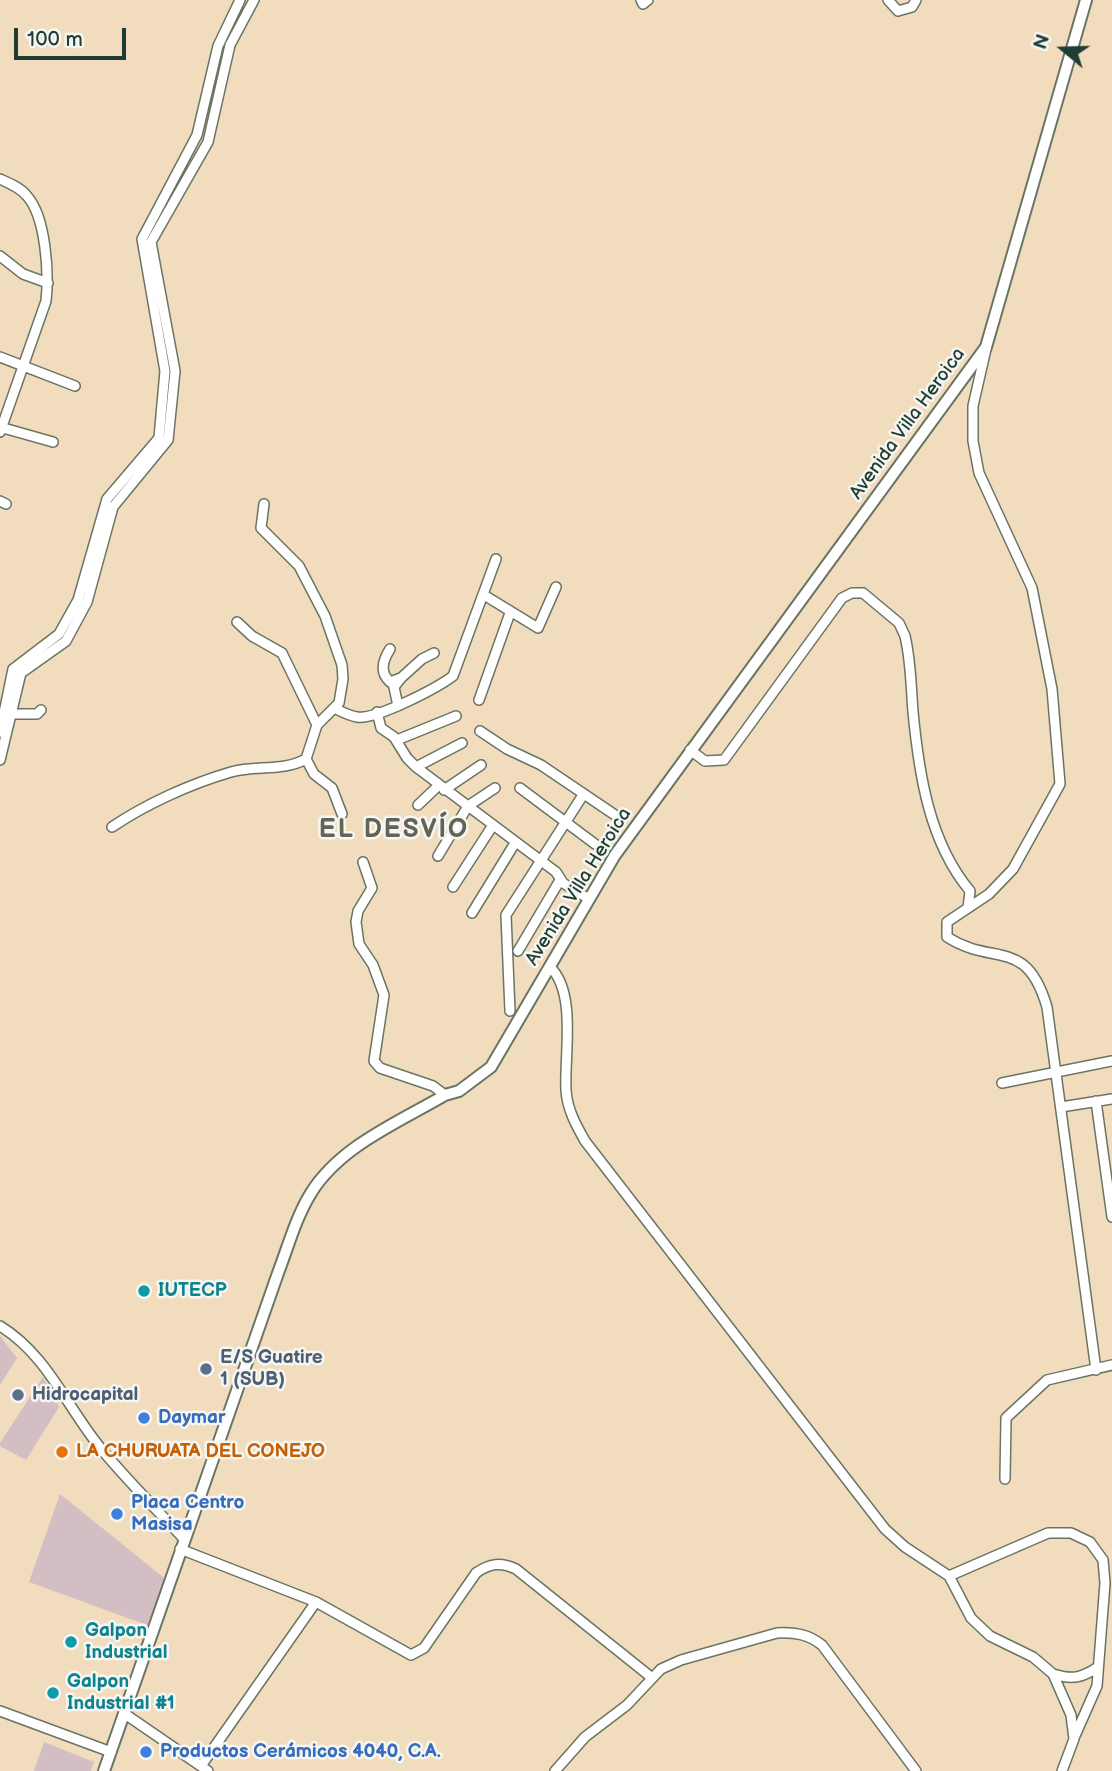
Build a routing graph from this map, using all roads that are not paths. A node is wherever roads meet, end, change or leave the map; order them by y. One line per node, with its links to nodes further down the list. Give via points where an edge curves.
1 (240, 0): 35 (street, via 218,46 197,135 142,239 165,371 159,438 107,499 78,600 59,634 13,669)
2 (254, 0): 31 (street, via 230,45 208,142 151,242 175,371 169,440 115,505 87,602 65,641 20,673)
3 (641, 0): 4 (street, via 643,4)
4 (648, 0)
5 (888, 0): 6 (street, via 898,11 912,7)
6 (916, 0)
7 (1086, 0): 11 (main road, Avenida Villa Heroica)
8 (0, 179): 10 (street, via 26,193 38,212)
9 (0, 256): 10 (street, via 23,274)
10 (48, 283): 13 (street, via 47,301)
11 (986, 347): 38 (main road, Avenida Villa Heroica); 62 (street, via 973,406 973,441 979,472 1032,588 1052,689 1060,784 1013,869)
12 (0, 356): 13 (street)
13 (24, 367): 14 (street); 15 (street)
14 (75, 386)
15 (1, 429): 16 (street)
16 (53, 442)
17 (264, 504): 28 (street, via 261,528 299,566 336,644 343,680)
18 (496, 559): 20 (street)
19 (556, 587): 21 (street, via 538,628)
20 (484, 595): 21 (street); 27 (street, via 453,676)
21 (510, 613): 26 (street)
22 (237, 622): 33 (street, via 282,653)
23 (390, 649): 25 (street, via 383,672 390,682)
24 (434, 653): 25 (street)
25 (401, 678): 27 (street, via 394,687)
26 (479, 700)
27 (398, 706): 30 (street)
28 (336, 709): 30 (street, via 356,717); 33 (street)
29 (41, 710): 31 (street)
30 (377, 712): 36 (street, via 381,728)
31 (12, 714): 40 (street)
32 (456, 716): 36 (street)
33 (317, 725): 39 (street)
34 (480, 731): 46 (street)
35 (0, 732)
36 (397, 740): 42 (street)
37 (462, 743): 42 (street)
38 (690, 750): 61 (main road, Avenida Villa Heroica); 62 (street, via 705,761 724,761 842,598 863,593 899,623 905,636 923,782 943,845 970,891)
39 (306, 759): 49 (street, via 314,774 332,788); 53 (street, via 284,767 231,772 136,811)
40 (0, 760)
41 (481, 765): 43 (street)
42 (416, 767): 43 (street)
43 (441, 788): 47 (street); 48 (street)
44 (495, 788): 48 (street)
45 (520, 789): 51 (street)
46 (583, 795): 50 (street); 51 (street)
47 (418, 805)
48 (468, 806): 52 (street); 56 (street)
49 (342, 814)
50 (615, 815)
51 (565, 823): 55 (street); 57 (street)
52 (493, 825): 54 (street); 60 (street)
53 (112, 827)
54 (515, 843): 57 (street); 63 (street)
55 (595, 844)
56 (438, 856)
57 (540, 861): 59 (street); 66 (street, via 506,915)
58 (363, 862): 70 (street, via 372,888 356,916 357,939 384,995 374,1061 380,1068 433,1086)
59 (560, 880): 61 (street); 64 (street)
60 (453, 887)
61 (589, 899): 65 (main road, Avenida Villa Heroica)
62 (968, 908): 68 (street, via 947,922 947,937 1024,963 1039,981)
63 (472, 913)
64 (518, 951)
65 (550, 967): 70 (main road, Avenida Villa Heroica, via 491,1068); 80 (street, via 562,990 571,1116 585,1141 885,1529)
66 (510, 1011)
67 (1112, 1061): 68 (street)
68 (1056, 1071): 69 (street); 73 (street)
69 (1002, 1083)
70 (445, 1095): 79 (main road, Avenida Villa Heroica, via 365,1141 310,1195)
71 (1112, 1099): 72 (street)
72 (1096, 1101): 73 (street); 74 (street)
73 (1061, 1107): 77 (street)
74 (1112, 1217)
75 (0, 1326): 79 (street, via 15,1335 64,1391 101,1449)
76 (1112, 1365): 77 (street)
77 (1096, 1370): 78 (street, via 1047,1380 1006,1418)
78 (1005, 1479)
79 (182, 1544): 81 (street); 86 (main road, Avenida Villa Heroica)
80 (949, 1576): 82 (street, via 1048,1533 1070,1533 1090,1542 1102,1560 1105,1583); 83 (street, via 971,1618 990,1636 1033,1657)
81 (316, 1602): 84 (street, via 411,1655 424,1648 477,1573 504,1563); 89 (street)
82 (1098, 1667): 83 (street, via 1085,1676 1068,1679); 87 (street, via 1097,1686)
83 (1053, 1674): 87 (street, via 1071,1715)
84 (651, 1677): 91 (street); 92 (street, via 672,1663 777,1633 808,1636 821,1646)
85 (0, 1711): 88 (street)
86 (124, 1714): 88 (main road, Avenida Villa Heroica); 89 (street)
87 (1074, 1739): 93 (street)
88 (111, 1752): 90 (main road, Avenida Villa Heroica)
89 (204, 1769)
90 (104, 1771)
91 (555, 1771)
92 (916, 1771)
93 (1062, 1771)

